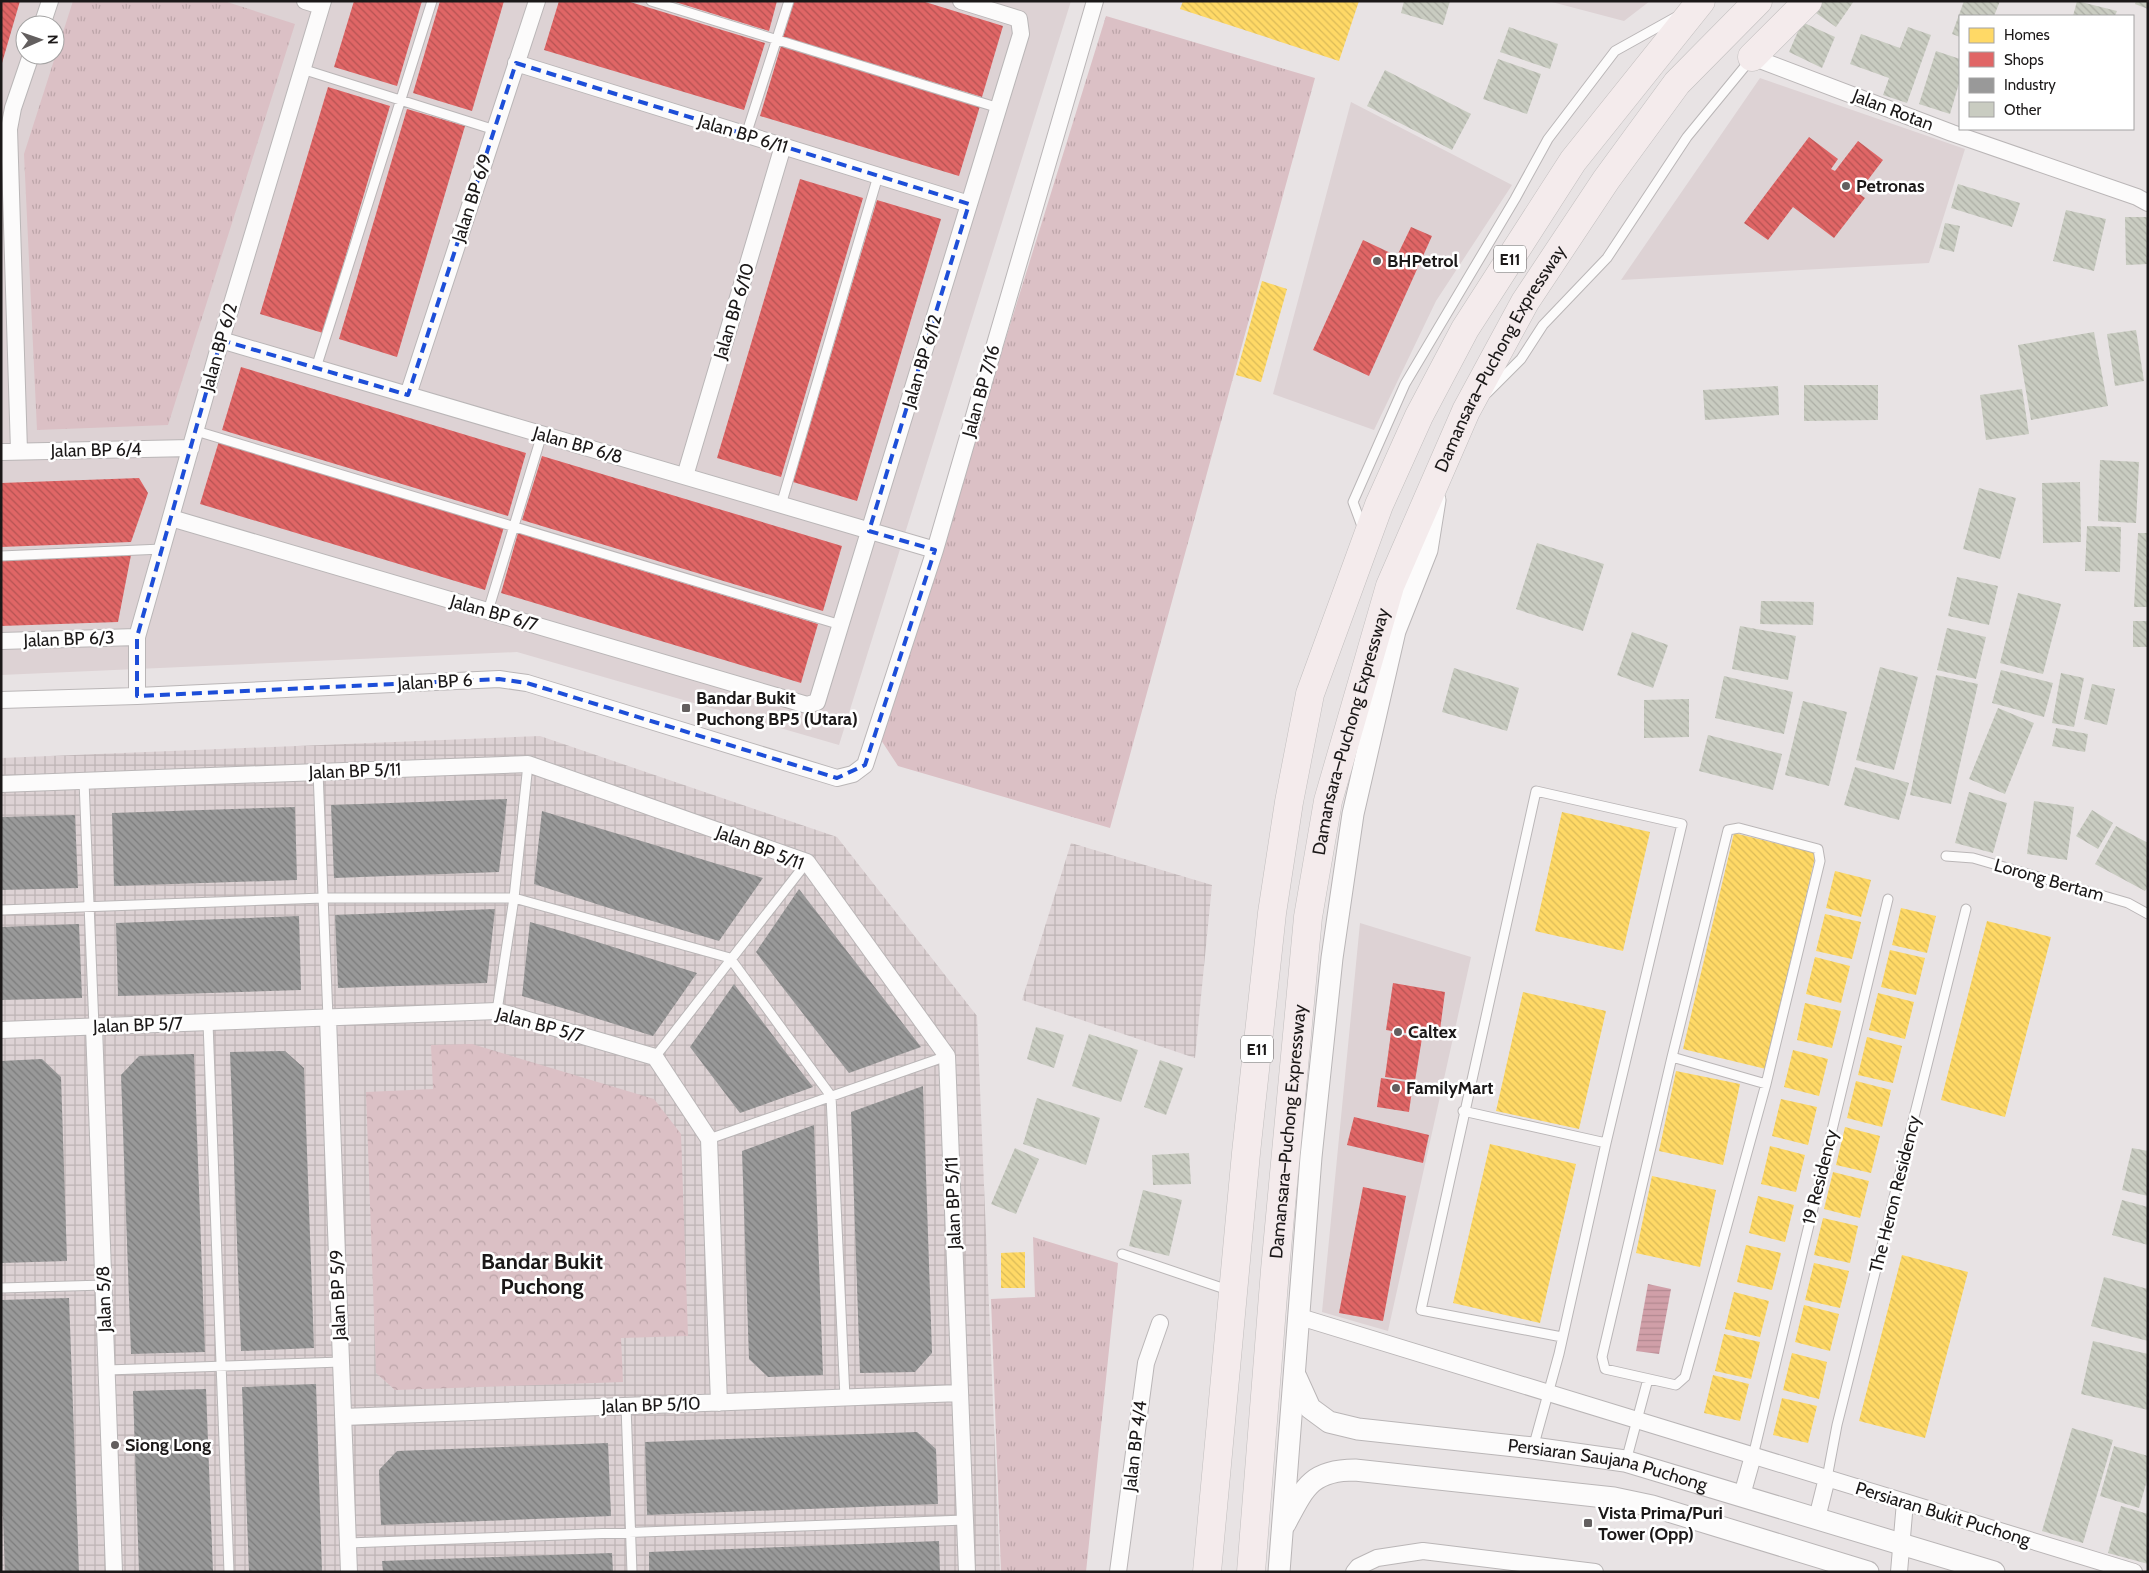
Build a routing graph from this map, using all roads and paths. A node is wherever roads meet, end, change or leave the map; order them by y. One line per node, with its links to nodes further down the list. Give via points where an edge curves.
1 (50, 1): 13 (street)
2 (305, 1): 12 (street)
3 (432, 1): 19 (lane)
4 (537, 1): 16 (street, Jalan BP 6/9)
5 (651, 1): 14 (lane)
6 (789, 1): 14 (lane)
7 (961, 1): 20 (street, Jalan BP 6/12, via 1019,19 1021,34)
8 (1095, 1): 44 (street, Jalan BP 7/16)
9 (1758, 1): 31 (highway, Damansara–Puchong Expressway / E11, via 1678,83 1606,180 1525,302)
10 (1808, 1): 15 (highway)
11 (1699, 3): 84 (highway, Damansara–Puchong Expressway / E11, via 1573,161 1465,329 1419,416 1366,539 1310,694 1289,802 1272,914)
12 (322, 4): 18 (street, Jalan BP 6/2)
13 (45, 15)
14 (776, 41): 20 (lane); 23 (lane)
15 (1752, 57): 27 (street, Jalan Rotan, via 1952,133 2137,197); 31 (lane, via 1687,137 1607,258 1543,325 1521,359)
16 (516, 63): 22 (street, Jalan BP 6/9); 23 (street, Jalan BP 6/11)
17 (28, 65): 21 (street)
18 (302, 69): 19 (lane); 28 (street, Jalan BP 6/2)
19 (400, 100): 22 (lane); 29 (lane)
20 (999, 108): 26 (street, Jalan BP 6/12)
21 (5, 128): 36 (street)
22 (495, 130): 30 (street, Jalan BP 6/9)
23 (746, 135): 24 (street, Jalan BP 6/11)
24 (783, 146): 25 (street, Jalan BP 6/11); 38 (street, Jalan BP 6/10)
25 (878, 176): 26 (street, Jalan BP 6/11); 39 (lane)
26 (970, 204): 42 (street, Jalan BP 6/12)
27 (2148, 204)
28 (221, 340): 29 (street, Jalan BP 6/8); 32 (street, Jalan BP 6/2)
29 (316, 368): 30 (street, Jalan BP 6/8)
30 (408, 395): 33 (street, Jalan BP 6/8)
31 (1466, 411): 37 (highway, Damansara–Puchong Expressway / E11)
32 (196, 431): 34 (street, Jalan BP 6/2); 41 (lane)
33 (542, 434): 38 (street, Jalan BP 6/8); 41 (lane)
34 (191, 448): 36 (street, Jalan BP 6/4); 40 (street, Jalan BP 6/2)
35 (1, 452): 36 (street, Jalan BP 6/4)
36 (19, 452)
37 (1439, 473): 85 (street, via 1427,550 1395,631 1354,814 1330,977 1311,1157); 120 (highway, Damansara–Puchong Expressway / E11, via 1387,596 1328,800 1310,907 1275,1270)
38 (685, 476): 39 (street, Jalan BP 6/8)
39 (781, 505): 42 (street, Jalan BP 6/8)
40 (171, 518): 43 (street, Jalan BP 6/2); 46 (street, Jalan BP 6/7)
41 (514, 528): 46 (lane); 47 (lane)
42 (870, 531): 44 (street, Jalan BP 6/8); 47 (street, Jalan BP 6/12)
43 (162, 549): 45 (lane); 48 (street, Jalan BP 6/2)
44 (935, 550): 55 (street, Jalan BP 7/16, via 865,765)
45 (1, 556)
46 (488, 611): 52 (street, Jalan BP 6/7, via 807,705)
47 (841, 625): 52 (street, Jalan BP 6/12)
48 (137, 636): 49 (street, Jalan BP 6/3); 50 (street, Jalan BP 6/2)
49 (1, 641)
50 (137, 696): 51 (street, Jalan BP 6); 55 (street, Jalan BP 6, via 499,679 527,683 837,778)
51 (1, 700)
52 (817, 702)
53 (528, 764): 54 (street, Jalan BP 5/11); 59 (street, Jalan BP 5/11); 61 (lane)
54 (318, 772): 56 (street, Jalan BP 5/11); 60 (lane)
55 (853, 774)
56 (84, 781): 57 (street, Jalan BP 5/11); 63 (lane)
57 (1, 784)
58 (1946, 856): 66 (lane, Lorong Bertam, via 1974,858 2128,903)
59 (807, 862): 67 (lane); 73 (street, Jalan BP 5/11)
60 (323, 898): 61 (lane); 63 (lane); 69 (lane)
61 (514, 898): 67 (lane); 68 (lane)
62 (1888, 899): 101 (lane, 19 Residency)
63 (89, 907): 65 (lane); 71 (lane)
64 (1966, 909): 103 (lane, The Heron Residency, via 1837,1425)
65 (1, 910)
66 (2148, 914)
67 (730, 958): 74 (lane); 77 (lane)
68 (496, 1012): 69 (street, Jalan BP 5/7); 74 (street, Jalan BP 5/7)
69 (328, 1018): 70 (street, Jalan BP 5/7); 88 (street, Jalan BP 5/9)
70 (208, 1022): 71 (street, Jalan BP 5/7); 89 (lane)
71 (94, 1027): 72 (street, Jalan BP 5/7); 82 (street, Jalan 5/8)
72 (1, 1030)
73 (947, 1056): 77 (lane); 93 (street, Jalan BP 5/11)
74 (655, 1057): 79 (street)
75 (1672, 1057): 76 (lane); 76 (lane, via 1728,830 1739,828 1818,849 1820,861); 92 (lane, via 1602,1357 1605,1369)
76 (1766, 1084): 92 (lane, via 1685,1377 1676,1386)
77 (831, 1096): 79 (lane); 95 (lane)
78 (1463, 1111): 80 (lane); 80 (lane, via 1536,791 1682,824); 87 (lane, via 1421,1310)
79 (710, 1139): 96 (street)
80 (1606, 1142): 87 (lane)
81 (1122, 1254): 84 (lane)
82 (104, 1285): 83 (lane); 90 (street, Jalan 5/8)
83 (1, 1288)
84 (1233, 1291): 119 (highway, Damansara–Puchong Expressway / E11)
85 (1300, 1317): 91 (street); 94 (street, Persiaran Bukit Puchong)
86 (1160, 1323): 118 (street, Jalan BP 4/4, via 1146,1363)
87 (1562, 1337): 94 (lane)
88 (341, 1362): 89 (lane); 98 (street, Jalan BP 5/9)
89 (221, 1366): 90 (lane); 114 (lane)
90 (107, 1370): 113 (street, Jalan 5/8)
91 (1295, 1375): 100 (street, Persiaran Saujana Puchong, via 1310,1408 1329,1422 1358,1429); 108 (street)
92 (1648, 1379): 99 (lane)
93 (960, 1393): 95 (street, Jalan BP 5/10); 107 (street, Jalan BP 5/11)
94 (1547, 1394): 99 (street, Persiaran Bukit Puchong); 100 (lane)
95 (845, 1398): 96 (street, Jalan BP 5/10)
96 (719, 1403): 97 (street, Jalan BP 5/10)
97 (626, 1406): 98 (street, Jalan BP 5/10); 109 (lane)
98 (343, 1417): 110 (street, Jalan BP 5/9)
99 (1636, 1421): 101 (street, Persiaran Bukit Puchong); 102 (lane)
100 (1533, 1448): 102 (street, Persiaran Saujana Puchong)
101 (1753, 1456): 103 (street, Persiaran Bukit Puchong); 104 (street)
102 (1626, 1461): 104 (street, Persiaran Saujana Puchong)
103 (1827, 1478): 105 (street, Persiaran Bukit Puchong); 106 (street)
104 (1742, 1495): 106 (street, Persiaran Saujana Puchong)
105 (1905, 1502): 111 (street); 127 (street, Persiaran Bukit Puchong)
106 (1817, 1518): 111 (street, Persiaran Saujana Puchong)
107 (965, 1520): 109 (lane); 117 (street, Jalan BP 5/11)
108 (1282, 1531): 121 (street); 124 (street, Persiaran Saujana Puchong, via 1309,1485 1333,1470 1355,1470 1614,1498 1652,1506)
109 (631, 1533): 110 (lane); 116 (lane)
110 (348, 1543): 115 (street, Jalan BP 5/9)
111 (1903, 1544): 125 (street); 126 (street, Persiaran Saujana Puchong)
112 (1530, 1567): 122 (street, via 1423,1551 1377,1558); 123 (street)
113 (114, 1572)
114 (229, 1572)
115 (349, 1572)
116 (632, 1572)
117 (967, 1572)
118 (1118, 1572)
119 (1208, 1572)
120 (1251, 1572)
121 (1278, 1572)
122 (1354, 1572)
123 (1595, 1572)
124 (1868, 1572)
125 (1899, 1572)
126 (1994, 1572)
127 (2134, 1572)

